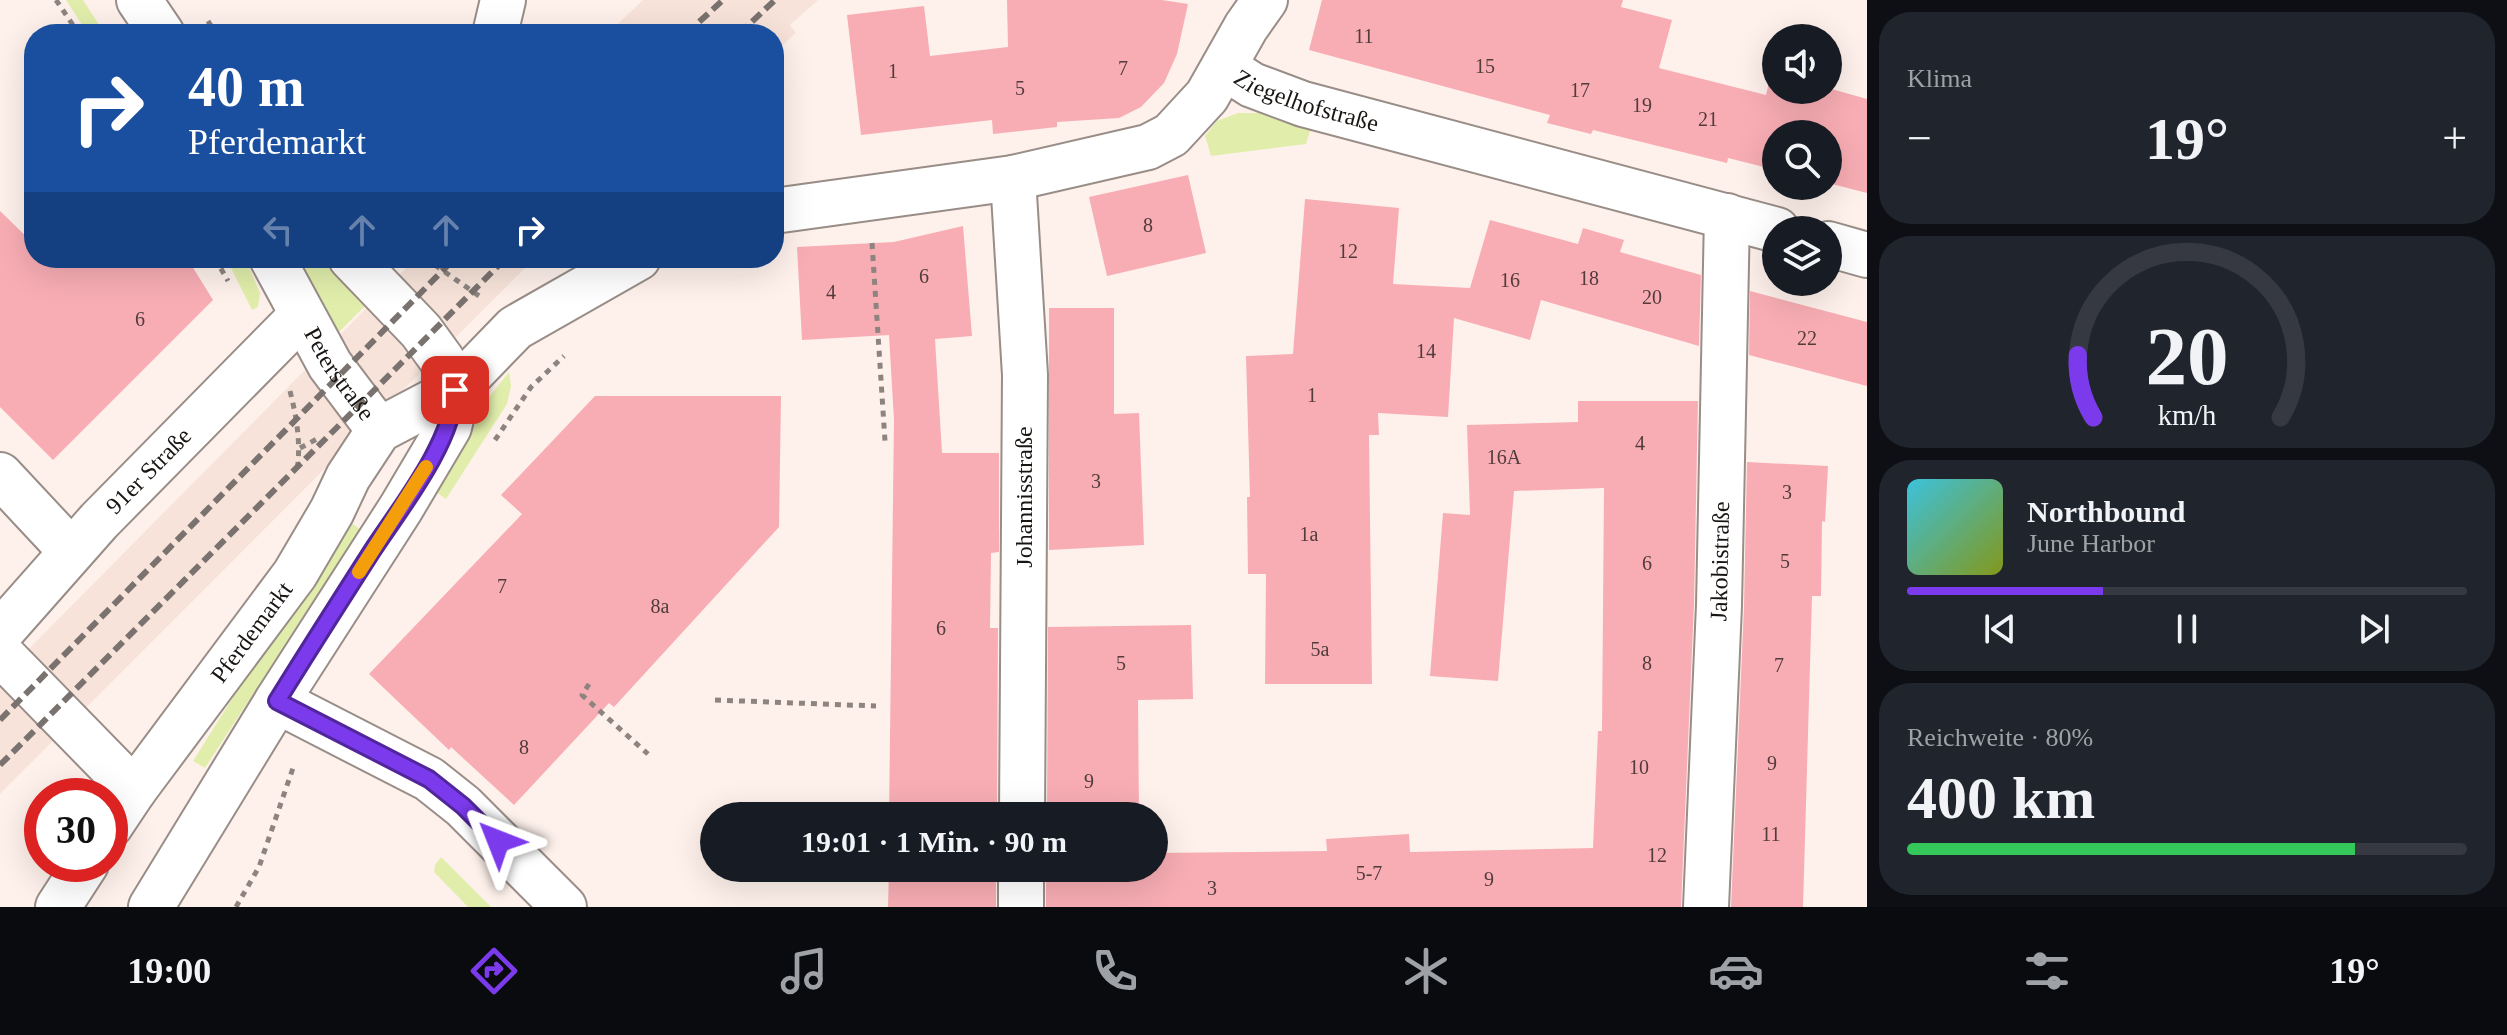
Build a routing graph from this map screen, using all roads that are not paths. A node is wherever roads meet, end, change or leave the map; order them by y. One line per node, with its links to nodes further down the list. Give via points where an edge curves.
1 (139, 0): 4 (street)
2 (503, 0): 5 (street)
3 (1265, 0): 6 (street)
4 (155, 24)
5 (497, 24)
6 (1224, 67): 7 (street, Ziegelhofstraße, via 1207,96 1171,135 1114,157); 9 (street, Ziegelhofstraße, via 1252,85 1303,104)
7 (1013, 178): 8 (street, Ziegelhofstraße); 26 (street, Johannisstraße, via 1025,375)
8 (784, 210)
9 (1727, 216): 10 (street, Ziegelhofstraße); 33 (street, Jakobistraße)
10 (1762, 226)
11 (1842, 248): 12 (street)
12 (1867, 255)
13 (277, 268): 16 (street, Peterstraße)
14 (365, 268): 17 (street, via 421,331)
15 (620, 268): 17 (street, via 508,334)
16 (302, 315): 18 (street, Peterstraße, via 330,365); 20 (street, 91er Straße)
17 (455, 390): 18 (street, Peterstraße); 23 (street, via 449,427)
18 (379, 430): 24 (street, Pferdemarkt, via 295,574)
19 (0, 475): 20 (street)
20 (85, 536): 21 (street, 91er Straße)
21 (0, 633)
22 (0, 653): 24 (street)
23 (295, 711): 30 (street); 31 (street, via 429,779)
24 (134, 790): 25 (street, Pferdemarkt)
25 (128, 799)
26 (1022, 802)
27 (74, 882): 29 (street)
28 (1021, 882): 32 (street)
29 (58, 907)
30 (151, 907)
31 (564, 907)
32 (1021, 907)
33 (1706, 907)

